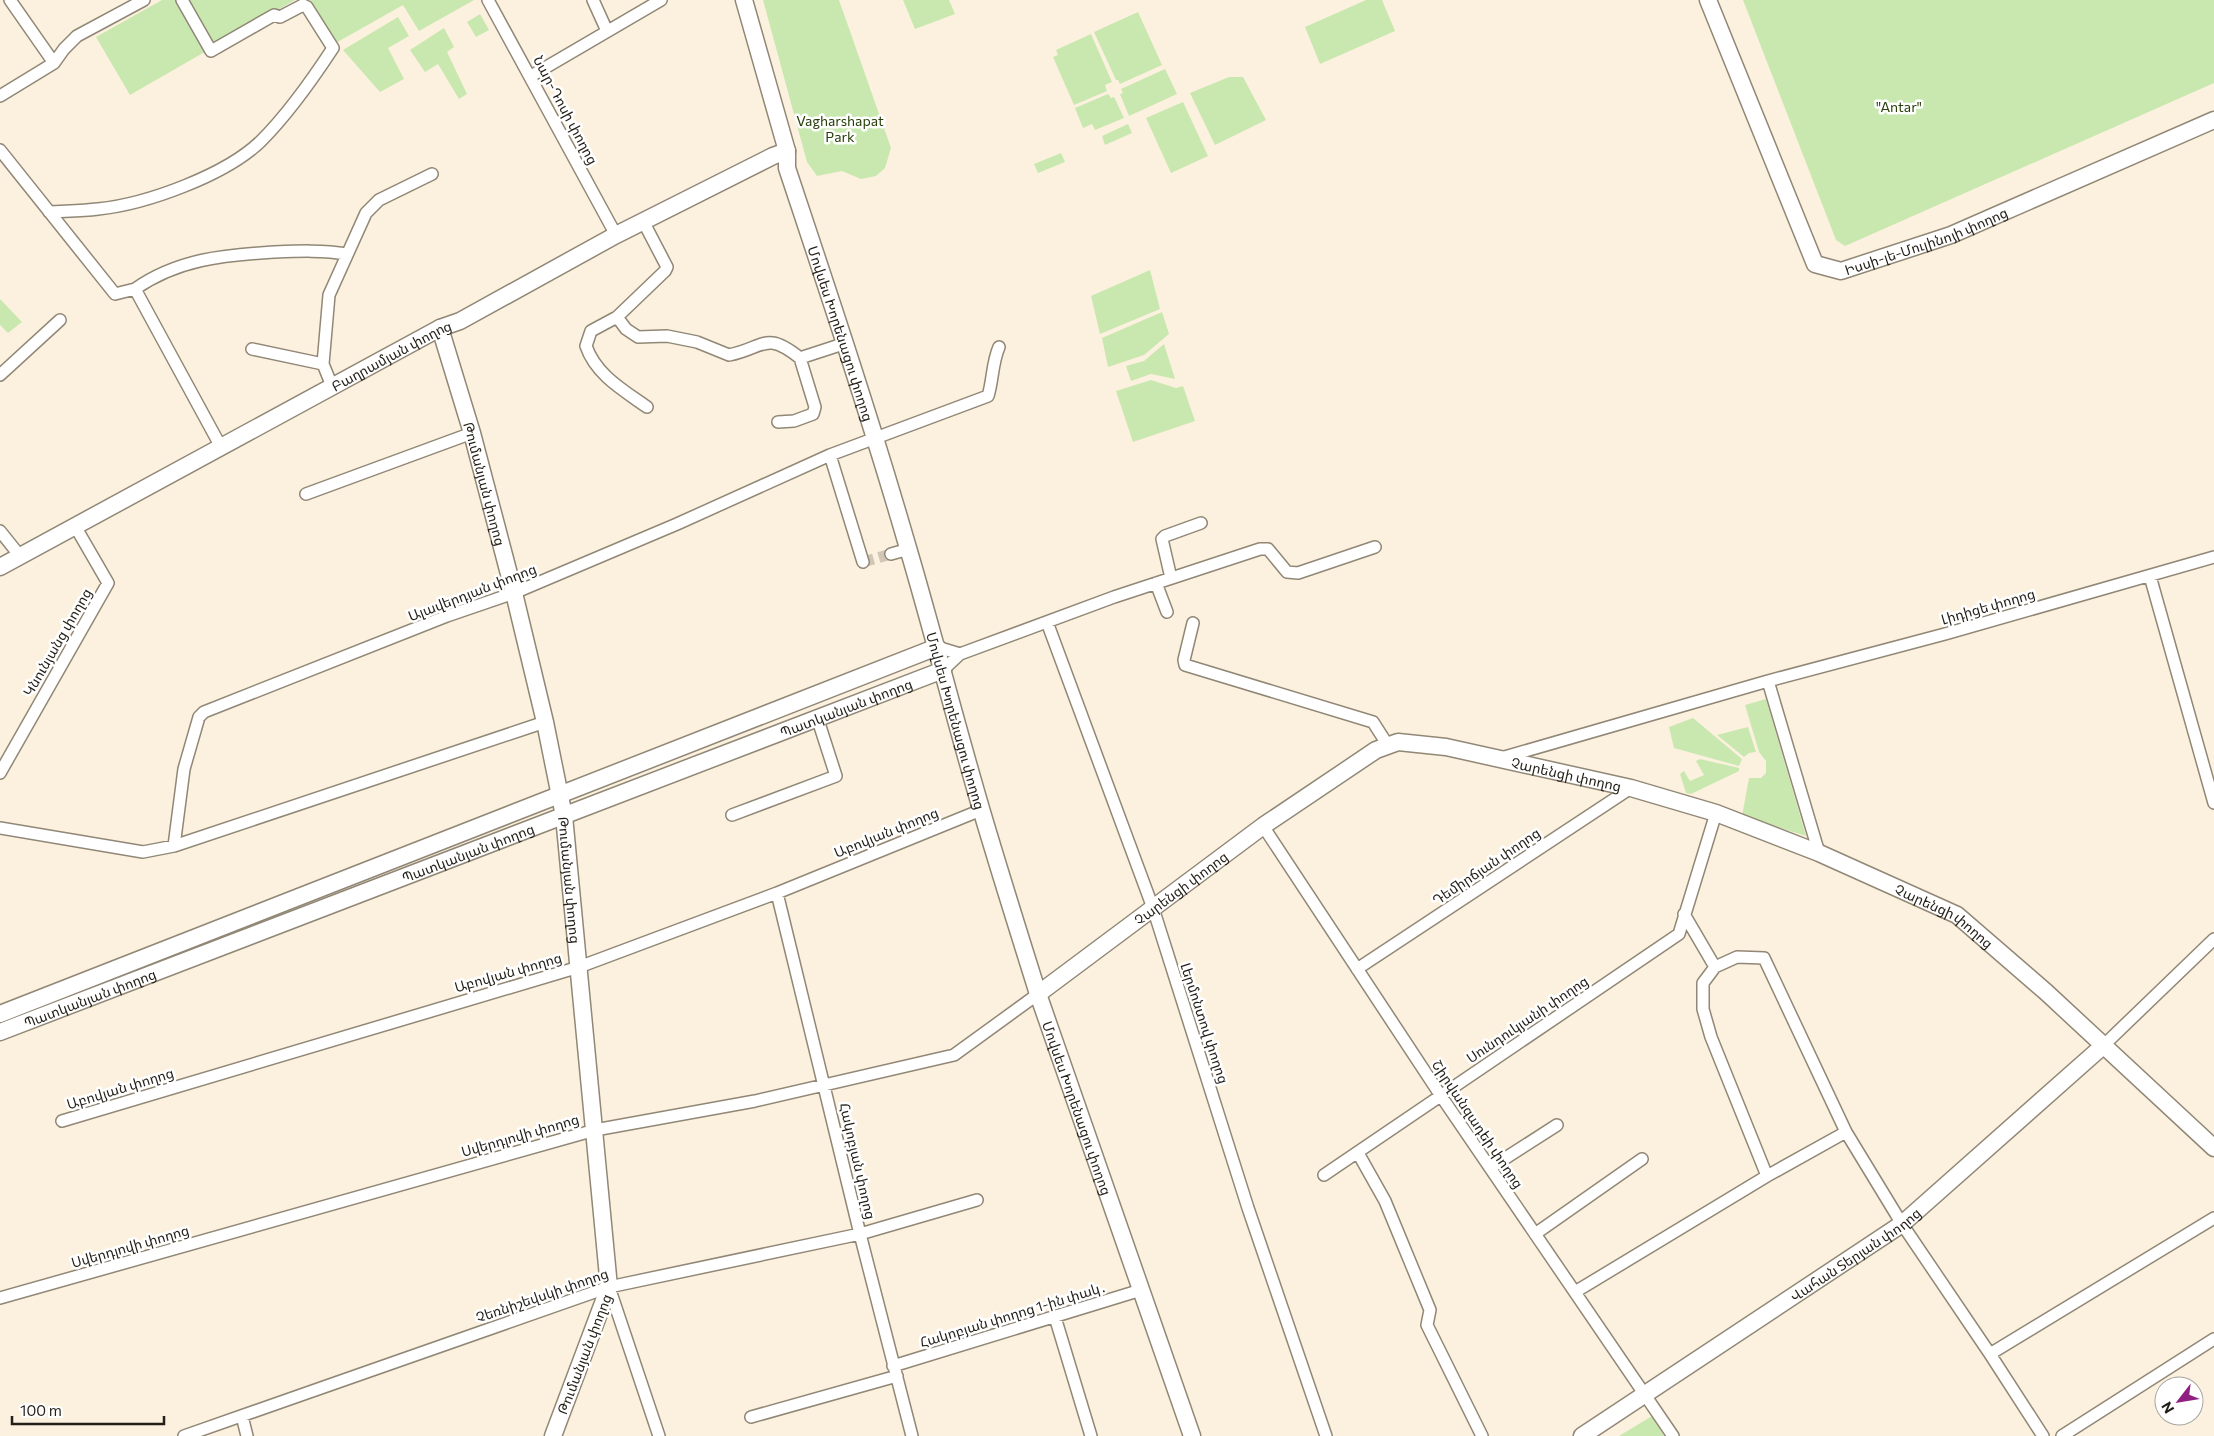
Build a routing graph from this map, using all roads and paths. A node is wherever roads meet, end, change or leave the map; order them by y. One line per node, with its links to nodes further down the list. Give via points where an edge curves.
1 (10, 0): 10 (street)
2 (144, 0): 10 (street, via 77,36)
3 (182, 0): 17 (street, via 211,51 274,15 280,17 299,6 307,7 333,48 312,80 261,141 232,163 191,183 150,197 100,209)
4 (488, 0): 11 (street, Նար-Դոսի փողոց)
5 (593, 0): 9 (street)
6 (661, 0): 9 (street)
7 (744, 0): 15 (main road, Մովսես Խորենացու փողոց)
8 (1708, 0): 13 (main road, Իսսի-լե-Մուլինոյի փողոց, via 1815,264 1841,271 1951,235)
9 (607, 31): 11 (street)
10 (54, 63): 12 (street)
11 (531, 76): 19 (street, Նար-Դոսի փողոց)
12 (0, 96)
13 (2214, 120)
14 (0, 150): 17 (street)
15 (786, 151): 18 (main road, Բաղրամյան փողոց); 25 (main road, Մովսես Խորենացու փողոց, via 787,168)
16 (432, 174): 20 (street, via 379,200 366,213)
17 (49, 212): 21 (street, via 115,294)
18 (643, 221): 19 (main road, Բաղրամյան փողոց); 22 (street, via 667,267)
19 (616, 235): 24 (main road, Բաղրամյան փողոց, via 460,321)
20 (347, 254): 21 (street, via 327,250 225,255 188,264 146,281); 29 (street, via 329,295)
21 (135, 289): 36 (street)
22 (617, 317): 28 (street, via 638,337 667,336 697,342 728,356 768,341 787,348); 32 (street, via 591,331 586,346 608,378)
23 (60, 320): 30 (street)
24 (440, 328): 31 (main road, Բաղրամյան փողոց); 34 (main road, Թումանյան փողոց)
25 (846, 343): 28 (street); 35 (main road, Մովսես Խորենացու փողոց)
26 (999, 346): 35 (street, Ալավերդյան փողոց, via 993,361 988,396)
27 (252, 349): 29 (street)
28 (800, 358): 33 (street, via 815,407 813,414 794,421)
29 (323, 364): 31 (street)
30 (0, 375)
31 (332, 386): 36 (main road, Բաղրամյան փողոց)
32 (647, 407)
33 (778, 422)
34 (472, 433): 38 (street); 52 (main road, Թումանյան փողոց)
35 (875, 437): 37 (street, Ալավերդյան փողոց); 43 (main road, Մովսես Խորենացու փողոց)
36 (220, 447): 40 (main road, Բաղրամյան փողոց)
37 (830, 455): 47 (street); 52 (street, Ալավերդյան փողոց)
38 (306, 494)
39 (1201, 523): 50 (street, via 1162,540)
40 (75, 526): 45 (main road, Բաղրամյան փողոց); 64 (street, Կնունյանց փողոց, via 108,583)
41 (0, 531): 45 (street)
42 (1375, 547): 50 (street, Պատկանյան փողոց, via 1298,573 1287,572 1268,549 1260,549)
43 (909, 549): 44 (street); 56 (main road, Մովսես Խորենացու փողոց)
44 (891, 554)
45 (20, 556): 48 (main road, Բաղրամյան փողոց)
46 (2214, 557): 49 (street, Լիդիցե փողոց)
47 (863, 562)
48 (0, 567)
49 (2150, 576): 59 (street, Լիդիցե փողոց); 67 (street)
50 (1171, 578): 51 (street, Պատկանյան փողոց)
51 (1156, 583): 53 (street); 54 (street, Պատկանյան փողոց)
52 (514, 594): 61 (main road, Թումանյան փողոց); 74 (street, Ալավերդյան փողոց, via 447,616 204,712 196,726 184,769)
53 (1167, 612)
54 (1047, 622): 57 (street, Պատկանյան փողոց); 77 (street, Լերմոնտով փողոց)
55 (1193, 624): 62 (street, via 1185,665 1373,722)
56 (936, 647): 57 (street); 58 (main road, Մովսես Խորենացու փողոց); 66 (main road, Պատկանյան փողոց)
57 (960, 654): 58 (street, Պատկանյան փողոց)
58 (943, 670): 60 (main road, Պատկանյան փողոց); 68 (main road, Մովսես Խորենացու փողոց)
59 (1768, 681): 63 (street, Լիդիցե փողոց); 75 (street)
60 (817, 717): 70 (street, via 836,776); 71 (main road, Պատկանյան փողոց)
61 (545, 722): 66 (main road, Թումանյան փողոց); 74 (street)
62 (1387, 744): 63 (main road, Չարենցի փողոց, via 1398,742 1446,747); 72 (main road, Չարենցի փողոց)
63 (1501, 758): 65 (main road, Չարենցի փողոց)
64 (0, 773)
65 (1631, 788): 69 (main road, Չարենցի փողոց); 82 (street, Դեմիրճյան փողոց)
66 (560, 796): 71 (main road, Թումանյան փողոց); 83 (main road, Պատկանյան փողոց)
67 (2214, 803)
68 (981, 810): 76 (street, Աբովյան փողոց); 84 (main road, Մովսես Խորենացու փողոց)
69 (1716, 813): 75 (main road, Չարենցի փողոց); 78 (street, Սունդուկյանի փողոց)
70 (732, 814)
71 (564, 816): 80 (main road, Թումանյան փողոց); 85 (main road, Պատկանյան փողոց)
72 (1263, 826): 77 (main road, Չարենցի փողոց); 82 (street, Շիրվանզադեի փողոց)
73 (0, 828): 74 (street, via 142,852)
74 (174, 846)
75 (1820, 853): 88 (main road, Չարենցի փողոց, via 1957,915)
76 (777, 893): 80 (street, Աբովյան փողոց); 89 (street, Հակոբյան փողոց)
77 (1152, 908): 84 (main road, Չարենցի փողոց); 124 (street, Լերմոնտով փողոց, via 1248,1208)
78 (1684, 914): 81 (street); 90 (street, Սունդուկյանի փողոց, via 1679,934)
79 (2214, 939): 88 (street)
80 (580, 967): 91 (street, Աբովյան փողոց); 93 (main road, Թումանյան փողոց)
81 (1715, 967): 94 (street, via 1737,957 1764,958); 100 (street, via 1703,983 1703,1009)
82 (1357, 970): 90 (street, Շիրվանզադեի փողոց)
83 (78, 984): 85 (main road); 86 (main road, Պատկանյան փողոց)
84 (1038, 994): 89 (street, Սվերդլովի փողոց, via 954,1056); 107 (main road, Մովսես Խորենացու փողոց)
85 (84, 1000): 87 (main road, Պատկանյան փողոց)
86 (0, 1014)
87 (0, 1032)
88 (2104, 1045): 95 (main road, Չարենցի փողոց); 103 (main road, Վահան Տերյան փողոց)
89 (824, 1084): 93 (street, Սվերդլովի փողոց, via 754,1101); 104 (street, Հակոբյան փողոց)
90 (1441, 1096): 96 (street, Սունդուկյանի փողոց); 98 (street, Շիրվանզադեի փողոց)
91 (62, 1121)
92 (1558, 1125): 98 (street)
93 (596, 1130): 106 (main road, Թումանյան փողոց); 109 (street, Սվերդլովի փողոց)
94 (1846, 1132): 100 (street); 103 (street)
95 (2214, 1148)
96 (1358, 1153): 99 (street, Սունդուկյանի փողոց); 125 (street, via 1385,1201 1430,1310 1427,1325)
97 (1642, 1159): 105 (street)
98 (1490, 1168): 105 (street, Շիրվանզադեի փողոց)
99 (1324, 1175)
100 (1767, 1176): 108 (street)
101 (977, 1200): 104 (street, Չեռնիշեվսկի փողոց)
102 (2214, 1218): 112 (street)
103 (1902, 1224): 112 (street); 114 (main road, Վահան Տերյան փողոց)
104 (860, 1234): 106 (street, Չեռնիշեվսկի փողոց); 113 (street, Հակոբյան փողոց)
105 (1535, 1234): 108 (street, Շիրվանզադեի փողոց)
106 (610, 1287): 115 (street, Չեռնիշեվսկի փողոց); 119 (main road, Թումանյան փողոց); 120 (street)
107 (1141, 1290): 110 (street, Հակոբյան փողոց 1-ին փակ․); 123 (main road, Մովսես Խորենացու փողոց)
108 (1575, 1292): 114 (street, Շիրվանզադեի փողոց)
109 (0, 1298)
110 (1055, 1318): 113 (street, Հակոբյան փողոց 1-ին փակ․); 122 (street)
111 (2214, 1339): 129 (street)
112 (1990, 1354): 128 (street)
113 (895, 1371): 116 (street, Հակոբյան փողոց 1-ին փակ․); 121 (street, Հակոբյան փողոց)
114 (1645, 1395): 126 (main road, Վահան Տերյան փողոց); 127 (street, Շիրվանզադեի փողոց)
115 (242, 1416): 117 (street, Չեռնիշեվսկի փողոց); 118 (street)
116 (751, 1417)
117 (184, 1436)
118 (247, 1436)
119 (552, 1436)
120 (660, 1436)
121 (912, 1436)
122 (1091, 1436)
123 (1192, 1436)
124 (1326, 1436)
125 (1482, 1436)
126 (1582, 1436)
127 (1673, 1436)
128 (2043, 1436)
129 (2062, 1436)

